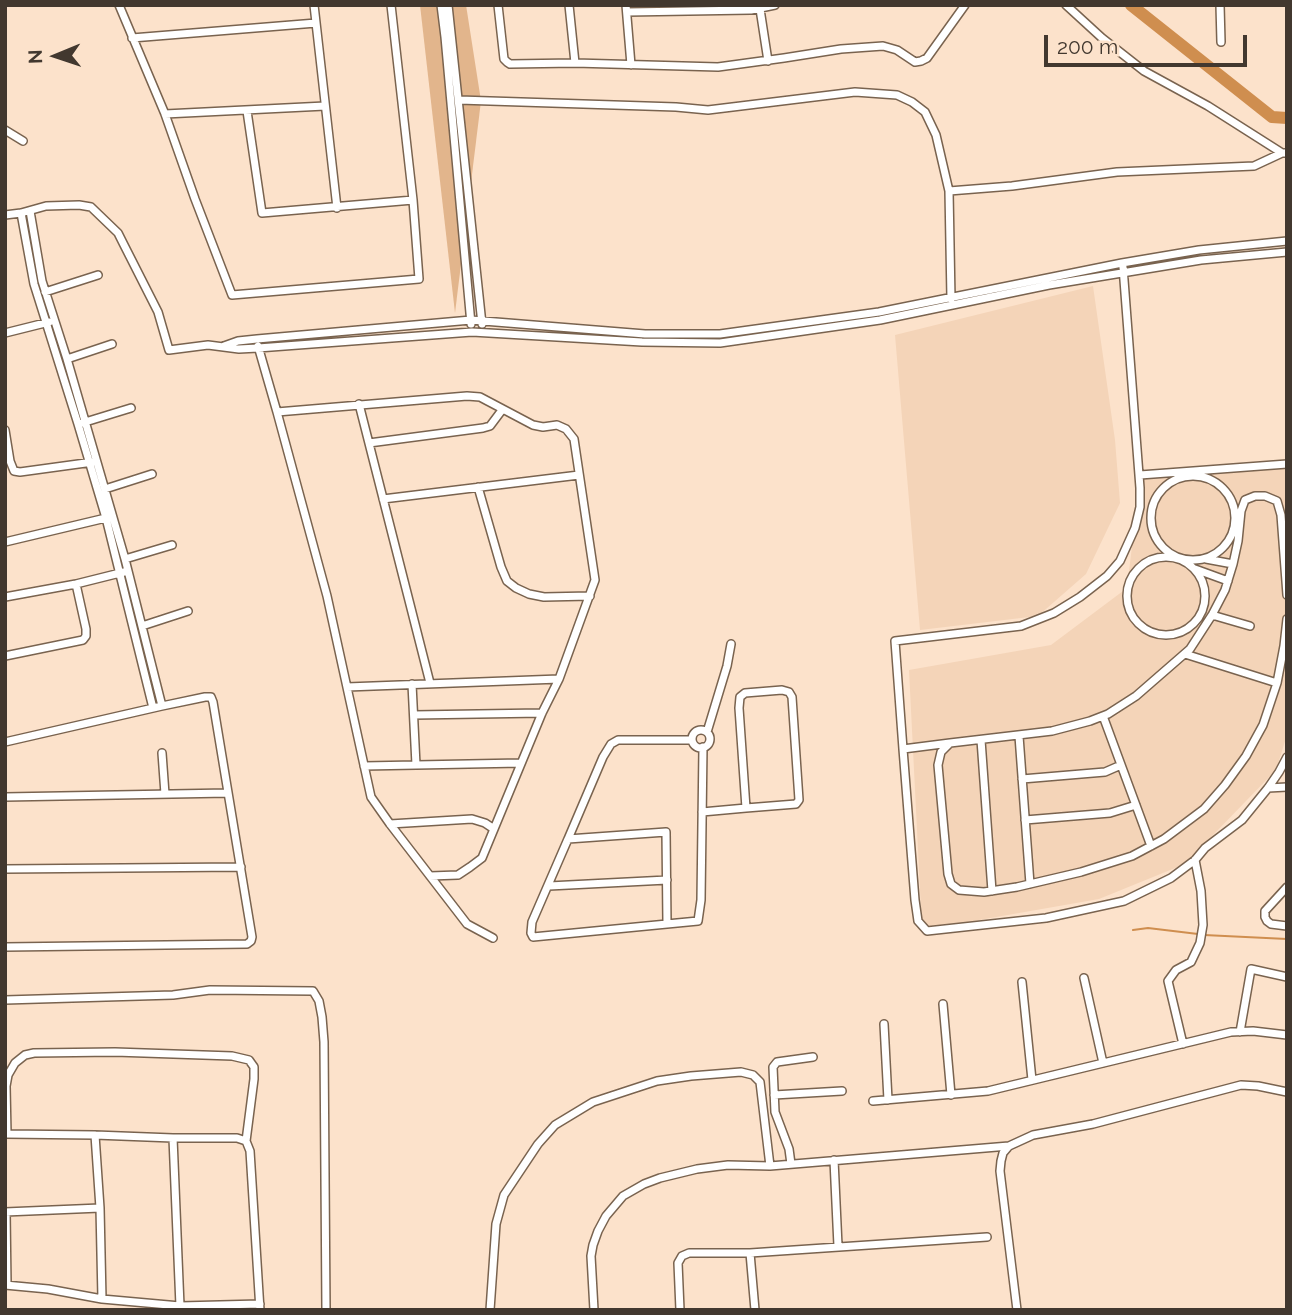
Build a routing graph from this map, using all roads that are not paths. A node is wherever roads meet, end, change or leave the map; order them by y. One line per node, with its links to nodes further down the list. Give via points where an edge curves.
1 (119, 5): 15 (street)
2 (314, 5): 14 (street)
3 (391, 5): 28 (street)
4 (440, 5): 41 (street)
5 (448, 5): 20 (street)
6 (498, 5): 18 (street, via 507,62)
7 (569, 5): 18 (street)
8 (775, 5): 13 (street)
9 (965, 5): 17 (street, via 921,61 883,46)
10 (1066, 5): 26 (street, via 1144,71)
11 (1220, 5): 16 (street)
12 (626, 9): 13 (street); 19 (street)
13 (760, 9): 17 (street)
14 (316, 23): 15 (street); 21 (street)
15 (132, 37): 23 (street)
16 (1221, 42)
17 (768, 61): 19 (street, via 718,67)
18 (575, 63): 19 (street)
19 (631, 65)
20 (459, 100): 27 (street, via 708,110 855,92 897,95 925,112 931,123); 42 (street)
21 (325, 106): 22 (street); 29 (street)
22 (247, 111): 23 (street); 29 (street, via 262,213)
23 (165, 114): 28 (street, via 232,295 419,279)
24 (5, 130): 25 (street)
25 (23, 141)
26 (1284, 153): 27 (street, via 1254,166 1116,172)
27 (948, 191): 39 (street)
28 (413, 200): 29 (street)
29 (337, 208)
30 (30, 211): 31 (street); 38 (street); 49 (street, via 46,206 92,207 118,233 158,312 169,351)
31 (21, 214): 32 (street); 43 (street, via 34,284)
32 (5, 215)
33 (1287, 241): 35 (street)
34 (1287, 252): 36 (street)
35 (1122, 263): 36 (street); 39 (street)
36 (1123, 272): 40 (street); 63 (street)
37 (98, 275): 38 (street)
38 (45, 292): 43 (street)
39 (951, 297): 40 (street); 42 (street, via 720,334 645,334)
40 (951, 306): 45 (street, via 720,342)
41 (471, 320): 42 (street); 44 (street); 47 (street)
42 (482, 321): 45 (street)
43 (50, 322): 46 (street); 51 (street); 56 (street)
44 (472, 331): 45 (street); 50 (street)
45 (483, 332)
46 (5, 333)
47 (257, 339): 49 (street); 50 (street)
48 (112, 344): 51 (street)
49 (223, 346): 50 (street)
50 (258, 348): 55 (street)
51 (67, 359): 56 (street)
52 (359, 404): 54 (street, via 467,396 480,397); 55 (street); 58 (street)
53 (131, 408): 56 (street)
54 (502, 410): 58 (street, via 483,428); 62 (street, via 533,425 566,429 574,439)
55 (278, 412): 96 (street)
56 (82, 423): 59 (street)
57 (5, 430): 59 (street, via 14,471)
58 (369, 443): 66 (street)
59 (94, 462): 65 (street); 67 (street)
60 (1287, 464): 63 (street)
61 (152, 474): 65 (street)
62 (579, 475): 64 (street); 81 (street, via 595,580)
63 (1140, 475): 108 (street, via 1140,507 1120,561 1080,597 1021,626 895,641)
64 (478, 487): 66 (street); 81 (street, via 507,581 537,596)
65 (105, 489): 67 (street)
66 (383, 499): 93 (street)
67 (109, 517): 69 (street); 71 (street); 76 (street)
68 (1229, 540): 72 (street); 72 (street, via 1234,513 1223,489 1199,476 1172,482 1154,502 1153,530 1174,555); 73 (street)
69 (5, 542)
70 (172, 545): 71 (street)
71 (125, 559): 76 (street)
72 (1201, 559): 73 (street)
73 (1221, 561): 74 (street)
74 (1233, 564): 78 (street); 80 (street, via 1245,500 1265,496 1277,501)
75 (1194, 569): 77 (street); 83 (street, via 1202,579); 83 (street, via 1171,557 1141,566 1128,588 1131,614 1149,632 1174,635 1196,622)
76 (125, 572): 79 (street); 87 (street); 97 (street)
77 (1215, 576): 78 (street); 83 (street)
78 (1228, 581): 85 (street)
79 (76, 584): 82 (street); 91 (street, via 86,629 83,640)
80 (1287, 595)
81 (590, 596): 92 (street)
82 (5, 597)
83 (1206, 598)
84 (188, 611): 87 (street)
85 (1212, 615): 88 (street); 90 (street)
86 (1287, 619): 95 (street)
87 (142, 626): 97 (street)
88 (1250, 626)
89 (731, 644): 101 (street)
90 (1185, 654): 95 (street); 100 (street, via 1136,696)
91 (5, 656)
92 (559, 678): 93 (street); 98 (street)
93 (430, 683): 94 (street)
94 (412, 684): 96 (street); 99 (street)
95 (1277, 684): 128 (street, via 1264,725 1225,785 1203,809)
96 (347, 687): 114 (street)
97 (158, 707): 105 (street); 118 (street, via 211,697)
98 (542, 713): 99 (street); 111 (street)
99 (414, 715): 112 (street)
100 (1103, 716): 102 (street); 113 (street)
101 (706, 732): 103 (street, via 695,732); 107 (street, via 709,741)
102 (1019, 736): 104 (street); 115 (street)
103 (692, 740): 107 (street); 127 (street, via 618,740 611,744)
104 (981, 740): 106 (street); 137 (street)
105 (5, 742)
106 (950, 743): 108 (street); 137 (street, via 941,752 938,765 948,874 959,890)
107 (703, 747): 123 (street)
108 (903, 748): 129 (street, via 915,900 918,921 927,931 1046,918 1124,901 1171,878)
109 (162, 753): 119 (street)
110 (1287, 757): 117 (street)
111 (521, 763): 112 (street); 126 (street)
112 (416, 765): 114 (street)
113 (1121, 765): 115 (street, via 1105,772); 121 (street)
114 (364, 766): 125 (street, via 372,797)
115 (1022, 779): 124 (street)
116 (1287, 787): 117 (street)
117 (1268, 788): 129 (street, via 1242,820)
118 (228, 793): 119 (street); 130 (street)
119 (165, 794): 120 (street)
120 (5, 797)
121 (1136, 805): 124 (street, via 1110,813); 128 (street)
122 (746, 808): 122 (street, via 740,697 789,692 799,800 796,804); 123 (street)
123 (702, 812): 138 (street, via 698,921)
124 (1025, 820): 134 (street)
125 (390, 824): 126 (street, via 472,819); 132 (street)
126 (494, 829): 132 (street, via 482,858 470,867 457,874)
127 (568, 839): 133 (street, via 666,832); 135 (street)
128 (1151, 846): 134 (street, via 1082,872)
129 (1195, 860): 150 (street, via 1201,891 1201,935 1191,962 1168,981)
130 (241, 867): 131 (street); 141 (street, via 252,937 247,944)
131 (5, 869)
132 (430, 876): 140 (street, via 467,924)
133 (667, 880): 135 (street); 138 (street)
134 (1030, 884): 137 (street)
135 (549, 886): 138 (street, via 532,922 533,937)
136 (1287, 887): 139 (street, via 1265,911 1265,917 1271,924)
137 (992, 891)
138 (667, 924)
139 (1287, 926)
140 (493, 938)
141 (5, 947)
142 (1287, 977): 148 (street, via 1251,969)
143 (1084, 978): 152 (street)
144 (1022, 982): 153 (street)
145 (5, 1000): 177 (street, via 211,990 313,991 323,1017)
146 (943, 1004): 157 (street)
147 (884, 1024): 158 (street)
148 (1240, 1032): 149 (street); 150 (street)
149 (1287, 1035)
150 (1183, 1044): 152 (street)
151 (813, 1057): 156 (street, via 777,1062)
152 (1103, 1063): 153 (street)
153 (1032, 1080): 157 (street)
154 (842, 1091): 156 (street)
155 (1287, 1092): 164 (street, via 1241,1085 1033,1135)
156 (774, 1095): 166 (street)
157 (951, 1095): 158 (street)
158 (888, 1100): 159 (street)
159 (873, 1101)
160 (6, 1134): 161 (street); 163 (street, via 8,1076 25,1055 115,1052 249,1060 254,1079)
161 (94, 1135): 162 (street); 168 (street)
162 (173, 1138): 163 (street); 175 (street)
163 (246, 1141): 176 (street)
164 (1009, 1146): 165 (street); 182 (street, via 1000,1171)
165 (834, 1160): 166 (street); 171 (street)
166 (791, 1164): 167 (street)
167 (770, 1166): 178 (street, via 760,1082 753,1074 656,1081 593,1102 555,1125 505,1195 496,1224); 179 (street, via 697,1169 660,1178 623,1196 606,1216 593,1245)
168 (100, 1208): 169 (street); 174 (street)
169 (6, 1212): 173 (street)
170 (987, 1237): 171 (street)
171 (838, 1246): 172 (street)
172 (750, 1253): 180 (street, via 682,1256 677,1272); 181 (street)
173 (6, 1285): 174 (street)
174 (102, 1299): 175 (street)
175 (180, 1306): 176 (street)
176 (260, 1307)
177 (326, 1310)
178 (490, 1310)
179 (593, 1310)
180 (680, 1310)
181 (755, 1310)
182 (1017, 1310)

